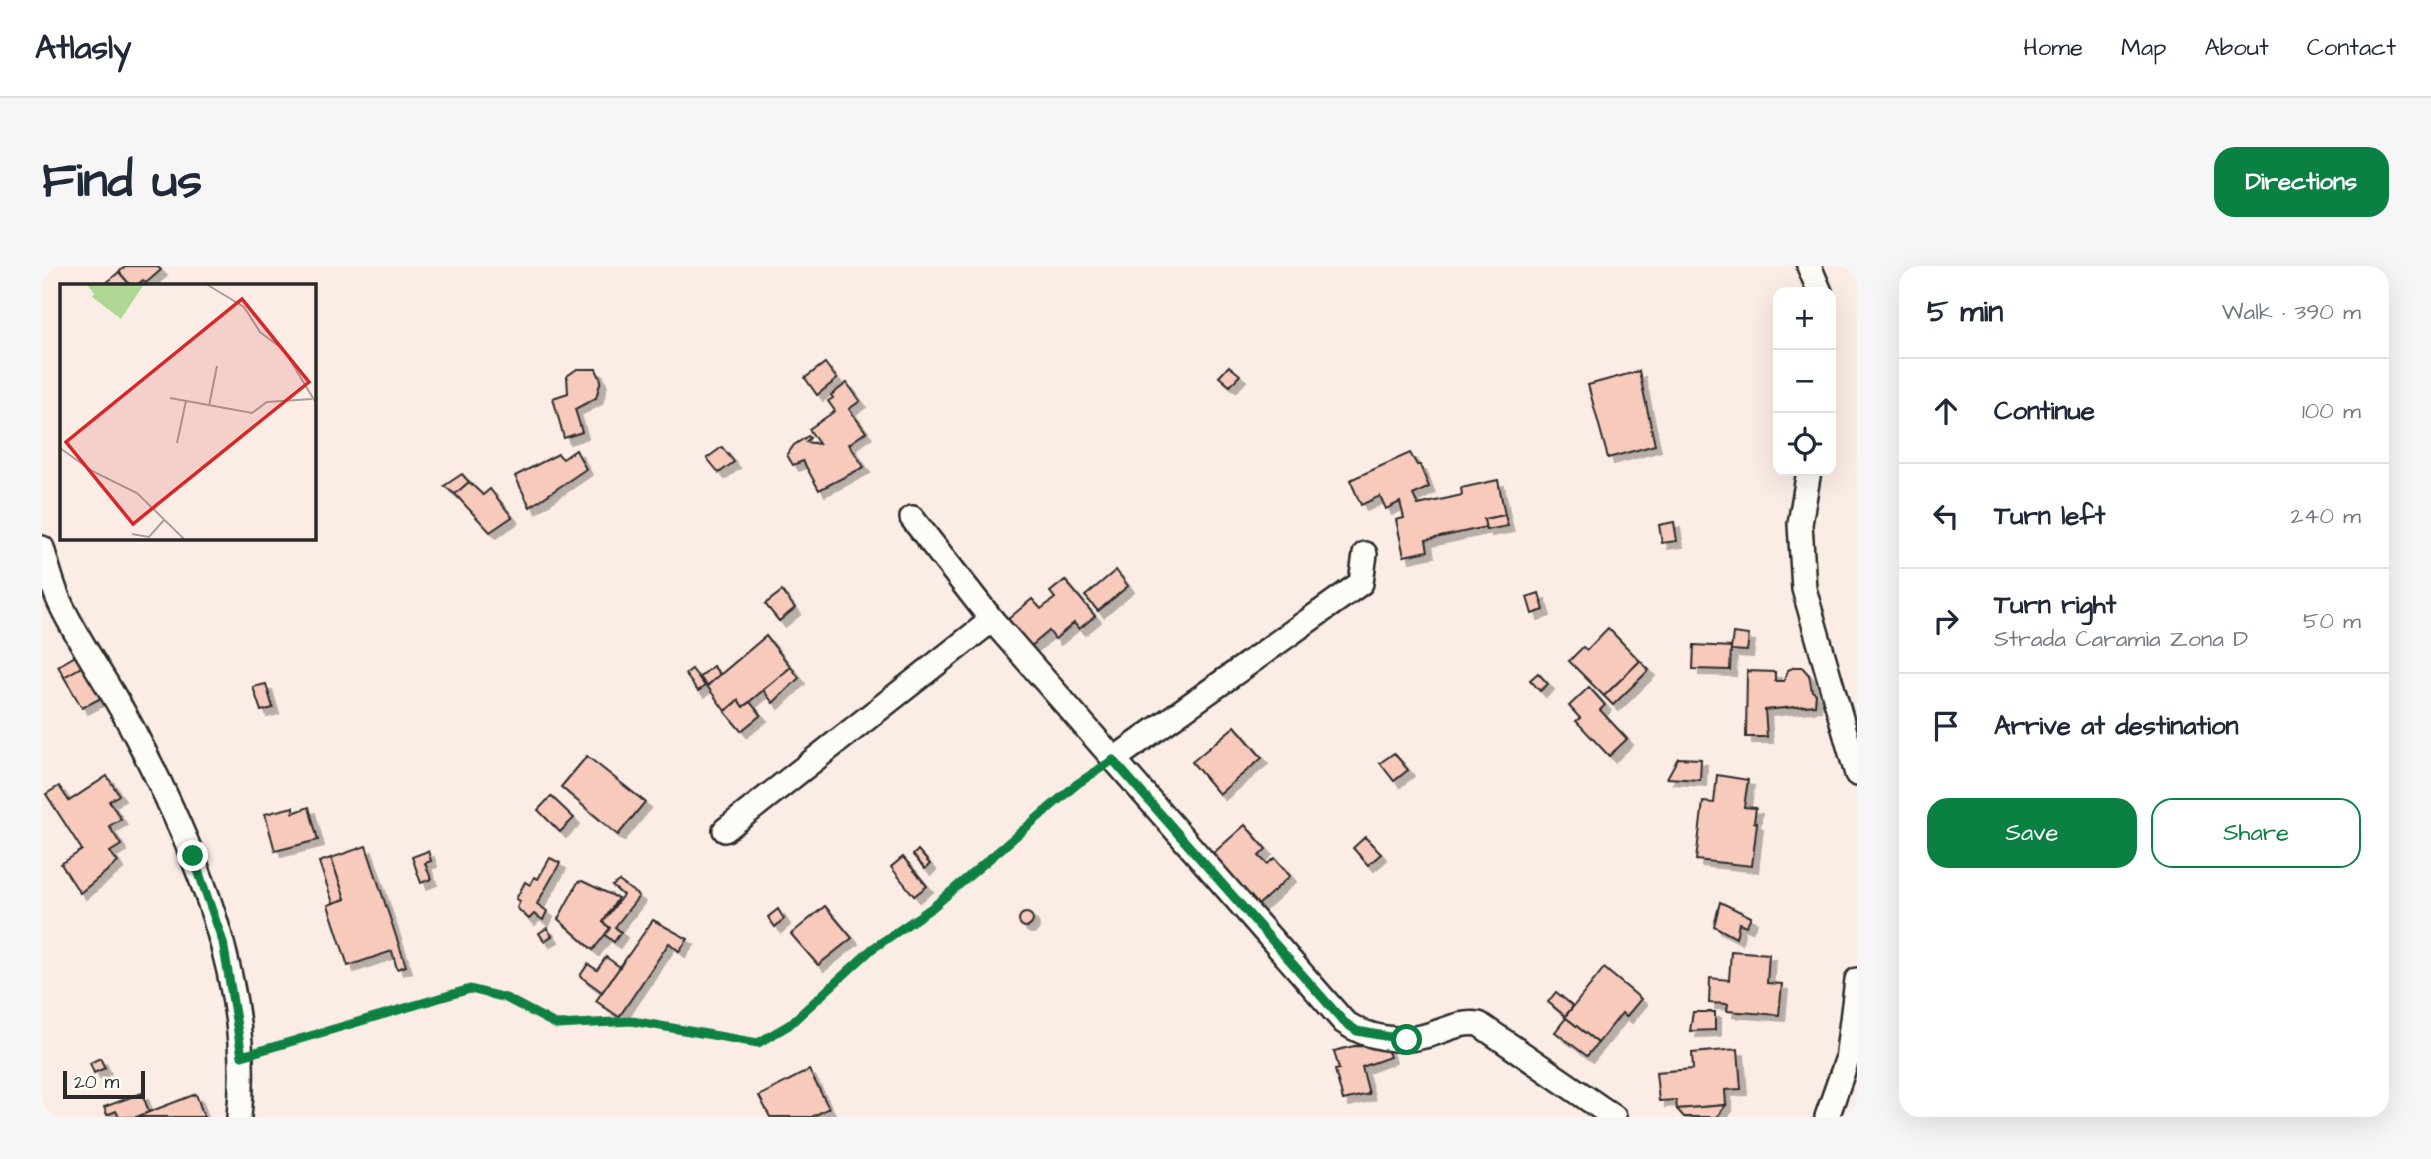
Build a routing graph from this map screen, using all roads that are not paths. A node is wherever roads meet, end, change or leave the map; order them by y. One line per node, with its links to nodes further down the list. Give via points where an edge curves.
1 (1809, 266): 2 (street)
2 (1818, 287)
3 (1808, 476): 9 (street, via 1800,524 1804,589)
4 (912, 518): 7 (street)
5 (42, 548): 12 (street, via 63,608 133,730 193,856 223,942 242,1056)
6 (1365, 554): 8 (street, via 1361,583)
7 (992, 620): 8 (street); 10 (street)
8 (1113, 760): 13 (street, via 1344,1022 1357,1031 1407,1040 1464,1022 1479,1024)
9 (1857, 774)
10 (725, 830)
11 (1857, 980): 14 (street, via 1847,1060)
12 (239, 1117)
13 (1614, 1117)
14 (1827, 1117)

